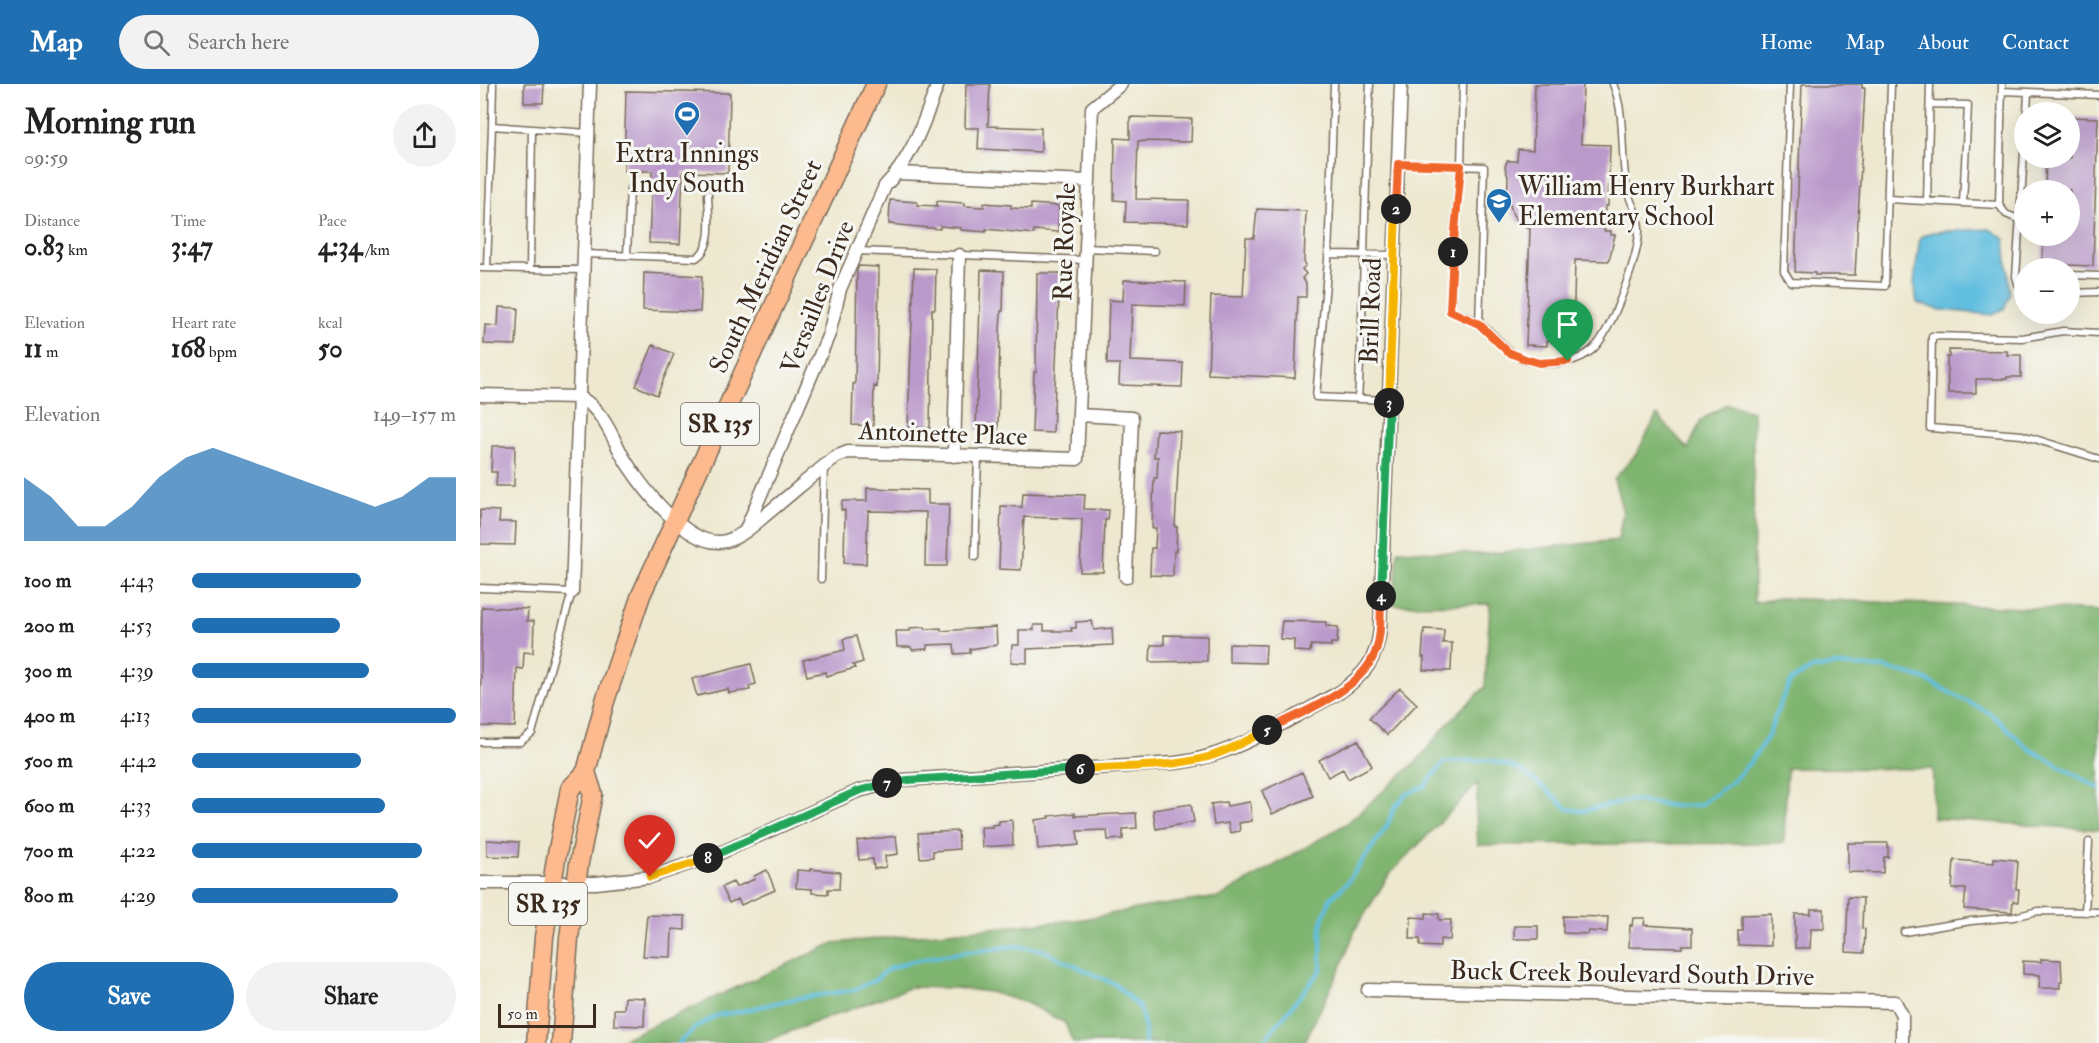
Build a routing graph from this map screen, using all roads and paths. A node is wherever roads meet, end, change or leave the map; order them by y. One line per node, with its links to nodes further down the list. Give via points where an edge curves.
1 (493, 84): 19 (lane)
2 (590, 84): 21 (street)
3 (876, 84): 60 (main road, South Meridian Street / SR 135)
4 (938, 84): 24 (street, Versailles Drive, via 915,143)
5 (1121, 84): 25 (street, Rue Royale, via 1092,108)
6 (1334, 84): 37 (lane)
7 (1370, 84): 40 (lane)
8 (1401, 84): 22 (street, Brill Road)
9 (1463, 84): 23 (lane)
10 (1613, 84): 49 (lane, via 1621,117 1628,194 1637,212 1639,232 1623,292 1607,330 1593,350 1580,358 1539,363 1508,352)
11 (1790, 84): 28 (lane, via 1784,271 1791,282 1885,286)
12 (1891, 84): 28 (lane)
13 (1930, 84): 18 (lane)
14 (2002, 87): 15 (lane); 31 (lane)
15 (2028, 92): 16 (lane); 17 (lane)
16 (2099, 95)
17 (2028, 102)
18 (1930, 104): 29 (lane); 30 (lane, via 1968,105)
19 (492, 126): 20 (lane); 42 (lane)
20 (532, 129): 21 (lane); 43 (lane)
21 (588, 133): 35 (street)
22 (1398, 164): 23 (lane); 41 (street, Brill Road)
23 (1461, 166): 49 (lane, via 1450,311); 49 (lane, via 1484,167)
24 (898, 173): 25 (street); 34 (street, Versailles Drive, via 885,186)
25 (1089, 181): 36 (street, Rue Royale)
26 (630, 188): 38 (lane)
27 (708, 194): 38 (lane, via 708,241 702,255)
28 (1888, 199): 29 (lane)
29 (1927, 201): 30 (lane)
30 (1963, 203): 31 (lane)
31 (1999, 205): 32 (lane)
32 (2014, 217)
33 (1155, 250): 36 (lane)
34 (857, 251): 39 (lane); 61 (street, Versailles Drive, via 840,289 830,334)
35 (584, 254): 38 (lane); 44 (street)
36 (1086, 254): 39 (lane); 55 (street, Rue Royale)
37 (1329, 254): 40 (lane); 53 (lane, via 1316,397)
38 (627, 255)
39 (959, 255): 56 (street)
40 (1365, 255): 41 (lane); 53 (lane)
41 (1395, 255): 54 (street, Brill Road)
42 (484, 268): 43 (lane)
43 (530, 269): 44 (lane)
44 (584, 270): 52 (street)
45 (2080, 275): 46 (lane)
46 (2099, 276)
47 (2099, 292): 48 (lane)
48 (2080, 293)
49 (1479, 324)
50 (2099, 333): 58 (lane, via 2063,331 2022,338 1932,336 1930,428 2022,435)
51 (480, 396): 52 (street)
52 (579, 397): 60 (street, Antoinette Place, via 598,413 642,487); 66 (street)
53 (1358, 399): 54 (lane)
54 (1389, 400): 70 (street, Brill Road, via 1377,647 1359,677 1340,692 1205,758 889,783 858,791 681,868 633,880)
55 (1079, 415): 57 (street, Antoinette Place, via 1077,459); 63 (street, via 1131,418)
56 (954, 456): 57 (street, Antoinette Place); 59 (street, Antoinette Place, via 848,452)
57 (978, 456): 62 (lane)
58 (2099, 459)
59 (824, 466): 61 (street, Antoinette Place); 64 (lane)
60 (676, 520): 61 (street, Antoinette Place, via 707,541 724,542); 70 (main road, South Meridian Street / SR 135, via 641,595 586,772 570,789)
61 (746, 531)
62 (975, 557)
63 (1126, 577)
64 (821, 579)
65 (480, 588): 66 (lane)
66 (572, 592): 67 (lane, via 532,733 520,742)
67 (480, 742)
68 (2089, 842): 71 (lane)
69 (480, 883): 70 (street, Brill Road)
70 (564, 884): 75 (main road, South Meridian Street / SR 135, via 541,967); 76 (main road, South Meridian Street / SR 135, via 566,965)
71 (2085, 912): 72 (lane); 73 (lane, via 2038,911)
72 (2099, 912)
73 (1904, 932)
74 (1368, 990): 77 (street, Buck Creek Boulevard South Drive, via 1895,1002 1902,1015)
75 (536, 1043)
76 (561, 1043)
77 (1902, 1043)

